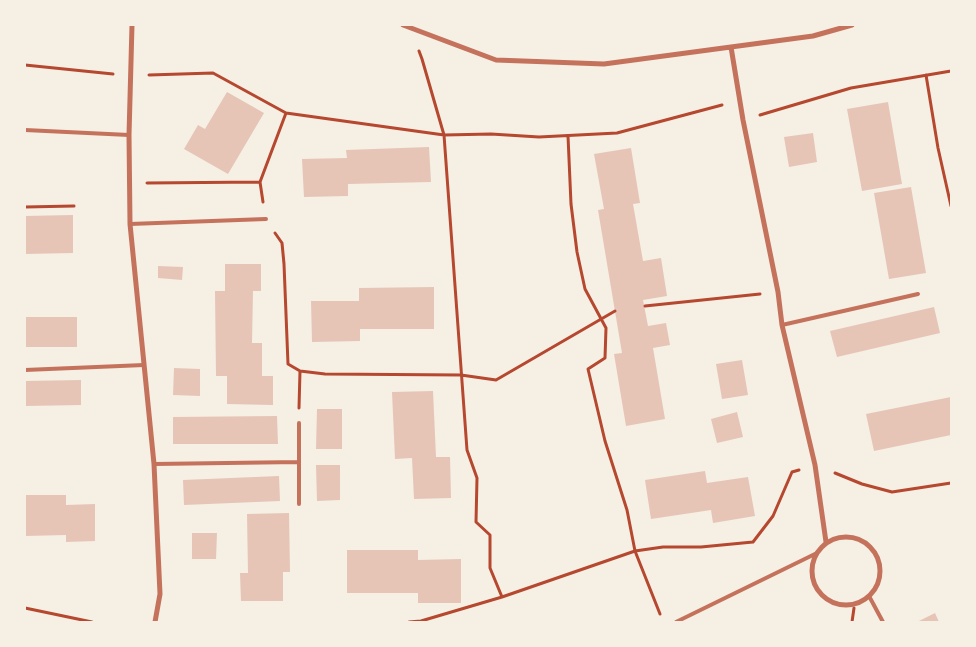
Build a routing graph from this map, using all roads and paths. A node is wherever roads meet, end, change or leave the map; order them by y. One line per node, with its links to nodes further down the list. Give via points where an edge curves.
1 (132, 25): 7 (street)
2 (852, 25): 4 (street, via 813,36)
3 (405, 26): 4 (street, via 496,60 604,64); 14 (path, via 422,59)
4 (731, 47): 9 (street)
5 (25, 65): 7 (path)
6 (951, 71): 8 (path)
7 (131, 75): 10 (path, via 212,73); 13 (street)
8 (926, 75): 11 (path, via 851,88); 19 (path)
9 (740, 100): 11 (street); 15 (path, via 617,133)
10 (286, 112): 14 (path); 16 (path)
11 (743, 120): 23 (street)
12 (25, 130): 13 (lane)
13 (129, 135): 17 (street)
14 (444, 135): 15 (path); 32 (path)
15 (568, 136): 27 (path, via 576,252 585,289)
16 (260, 182): 17 (path); 21 (path)
17 (129, 183): 22 (street)
18 (74, 206): 20 (path)
19 (951, 206)
20 (25, 207)
21 (266, 219): 22 (lane); 31 (path, via 282,243 288,364)
22 (130, 224): 29 (street)
23 (778, 292): 25 (path); 28 (street)
24 (918, 294): 28 (lane)
25 (645, 306)
26 (615, 311): 27 (path)
27 (602, 318): 32 (path, via 496,380); 40 (path, via 606,328 605,358 588,369)
28 (782, 325): 36 (street)
29 (144, 365): 30 (lane); 35 (street)
30 (25, 370)
31 (300, 371): 32 (path); 33 (path)
32 (461, 375): 43 (path, via 467,450 477,478 476,522 490,535 490,568)
33 (299, 423): 34 (lane)
34 (299, 462): 35 (lane); 38 (lane)
35 (154, 464): 47 (street, via 160,594)
36 (815, 466): 37 (path, via 892,492); 39 (street); 40 (path, via 792,472 773,516 753,542)
37 (951, 483)
38 (299, 504)
39 (826, 542): 41 (street); 42 (street, via 849,537 871,548 878,558 880,570 876,586)
40 (635, 551): 43 (path); 49 (path)
41 (817, 553): 44 (street, via 812,564 816,587 831,601 842,605); 50 (lane)
42 (869, 596): 44 (street); 52 (lane)
43 (502, 597): 48 (path)
44 (854, 604): 51 (path)
45 (25, 608): 46 (path)
46 (92, 622)
47 (155, 622)
48 (409, 622)
49 (663, 622)
50 (676, 622)
51 (852, 622)
52 (883, 622)

